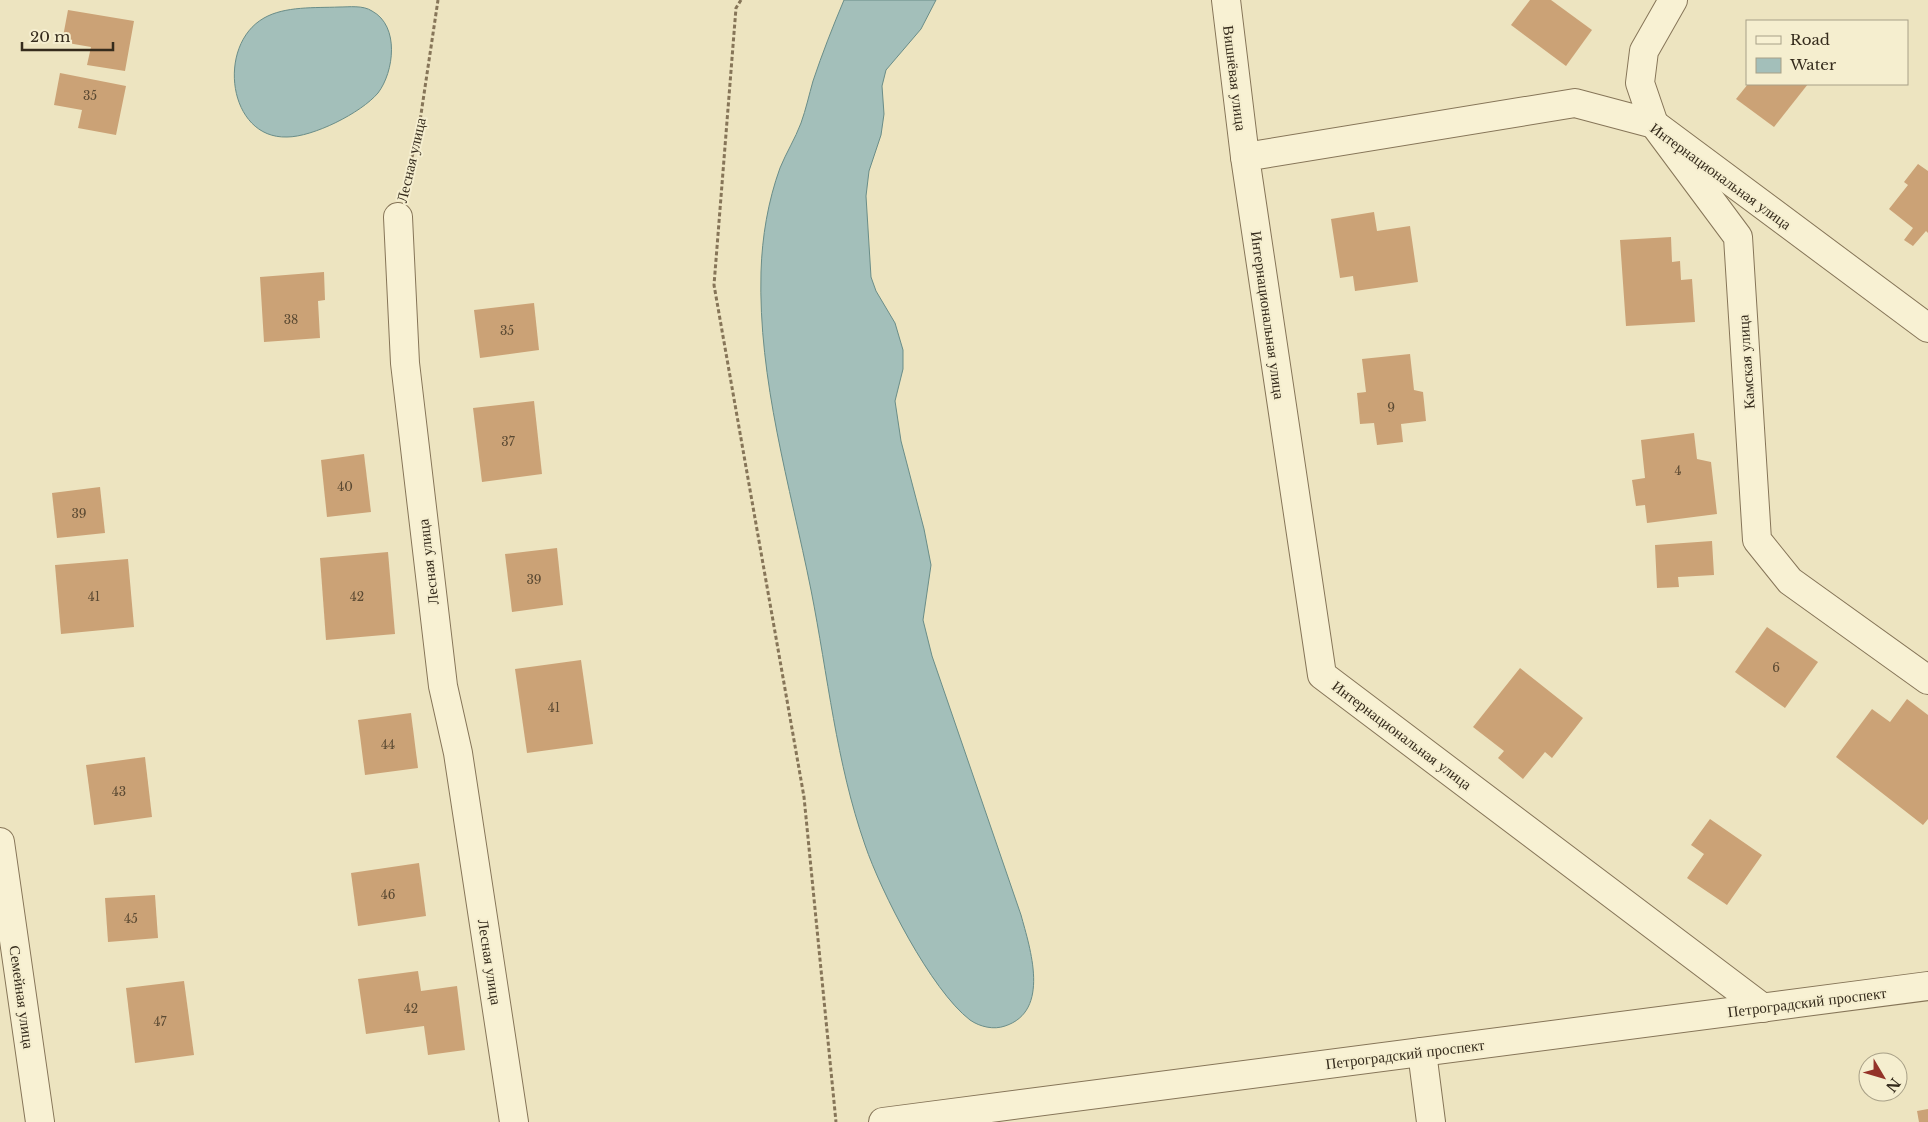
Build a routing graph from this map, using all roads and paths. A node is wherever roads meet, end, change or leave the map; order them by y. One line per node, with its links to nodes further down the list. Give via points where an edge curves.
1 (438, 0): 7 (path, Лесная улица, via 420,121)
2 (741, 0): 16 (path, via 736,8 714,284 804,797)
3 (1226, 0): 6 (street, Вишнёвая улица)
4 (1673, 0): 5 (street, Камская улица, via 1644,51 1640,83)
5 (1654, 124): 6 (street, Интернациональная улица, via 1574,103); 8 (street, Интернациональная улица); 9 (street, Камская улица, via 1738,237 1757,540 1790,581)
6 (1245, 156): 12 (street, Интернациональная улица, via 1322,675)
7 (398, 218): 15 (street, Лесная улица, via 405,363 443,686 458,753)
8 (1928, 328)
9 (1928, 680)
10 (0, 842): 14 (street, Семейная улица)
11 (1928, 986): 12 (street, Петроградский проспект)
12 (1763, 1008): 13 (street, Петроградский проспект)
13 (1422, 1052): 17 (street, Петроградский проспект); 18 (street)
14 (40, 1122)
15 (514, 1122)
16 (836, 1122)
17 (883, 1122)
18 (1431, 1122)

